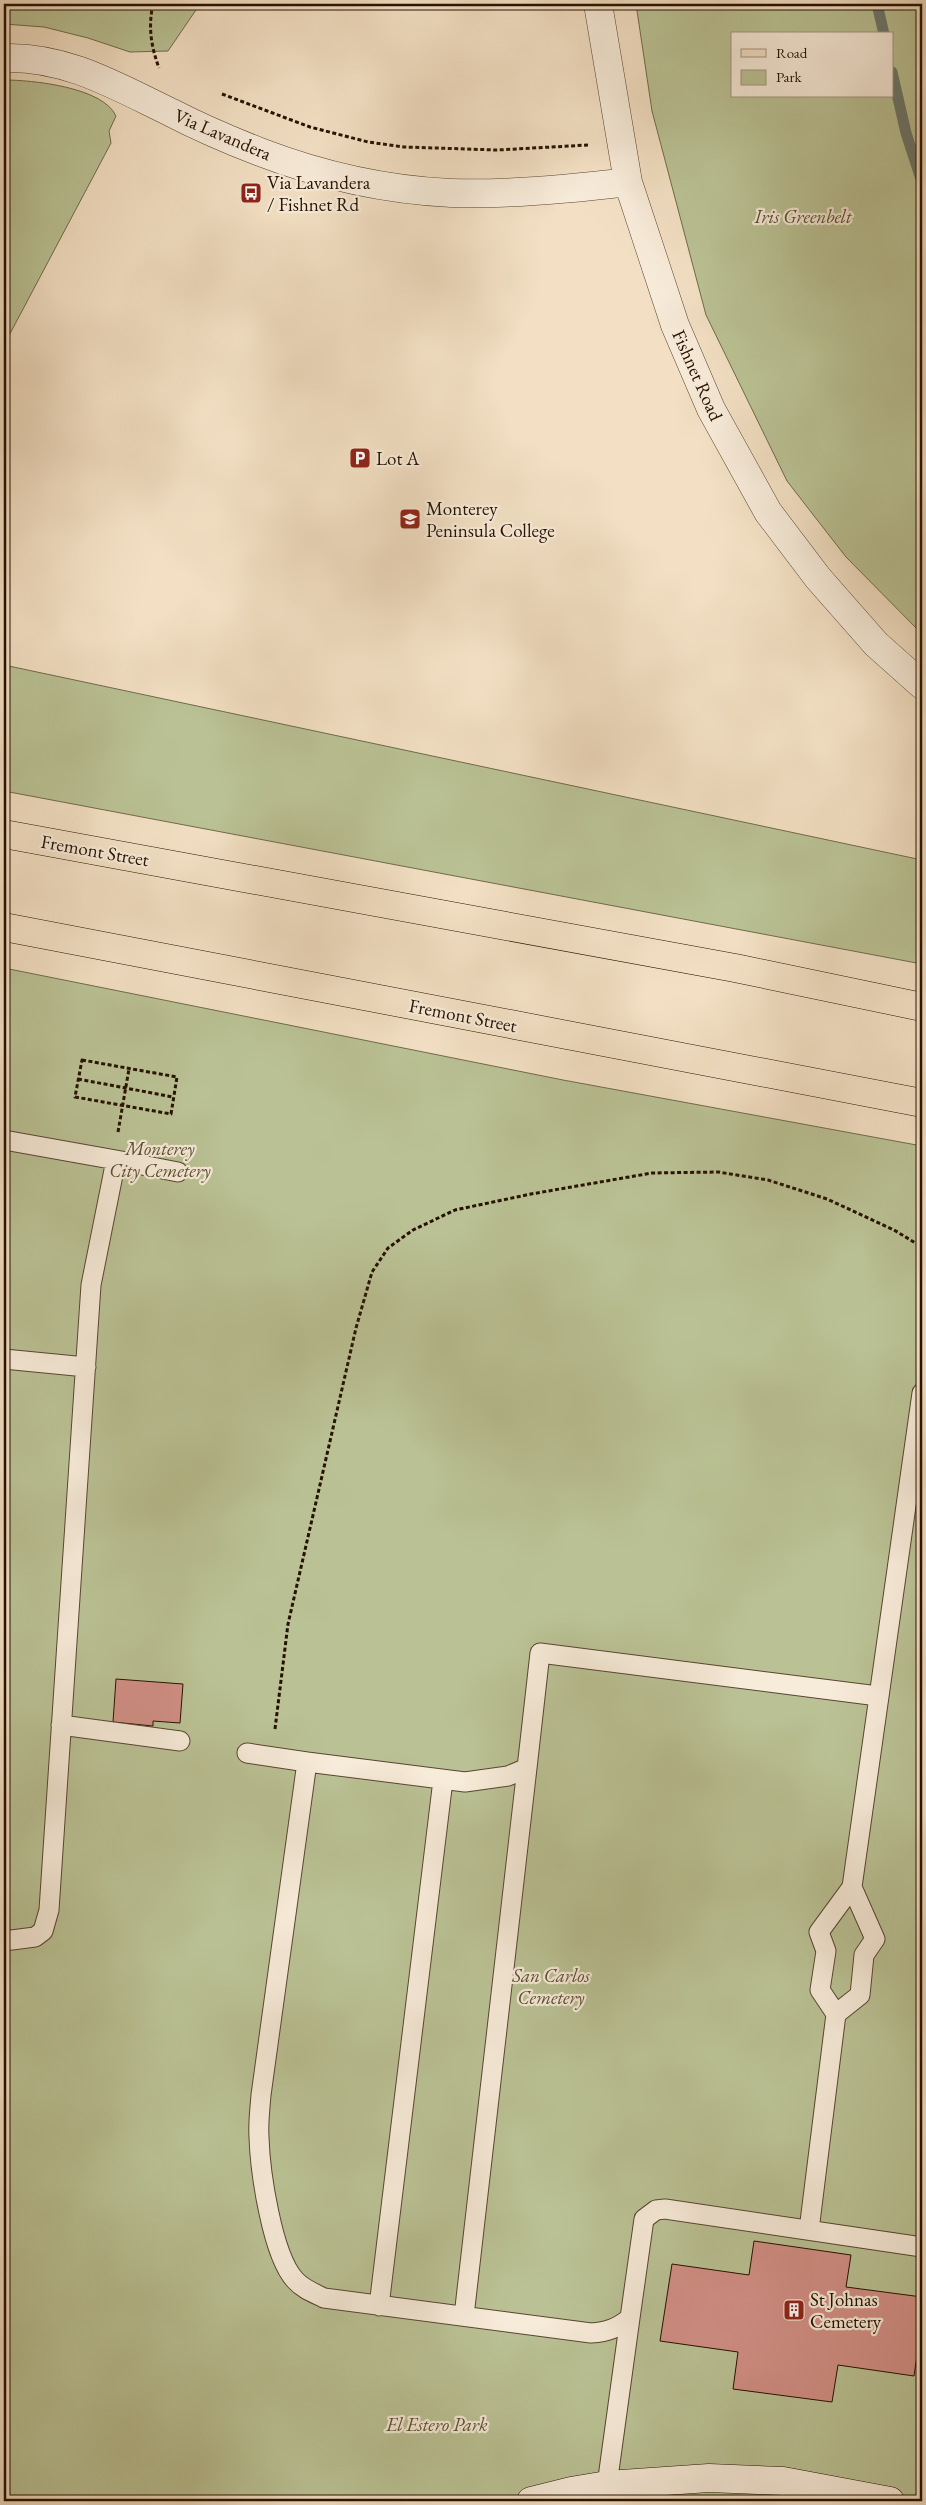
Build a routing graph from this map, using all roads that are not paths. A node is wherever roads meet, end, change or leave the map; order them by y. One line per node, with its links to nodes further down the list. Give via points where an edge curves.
1 (598, 4): 3 (street, Fishnet Road)
2 (4, 58): 3 (street, Via Lavandera, via 47,61 89,72 211,132 318,172 451,193)
3 (628, 182): 4 (street, Fishnet Road, via 675,325 711,409 763,504 818,578 876,644)
4 (922, 685)
5 (4, 834): 7 (main road, Fremont Street, via 735,968)
6 (4, 927): 8 (main road, Fremont Street)
7 (922, 1007)
8 (922, 1103)
9 (4, 1140): 10 (lane)
10 (114, 1160): 11 (lane); 13 (lane, via 91,1285)
11 (178, 1172)
12 (4, 1359): 13 (lane)
13 (86, 1367): 16 (lane)
14 (922, 1393): 15 (lane)
15 (878, 1696): 20 (lane, via 540,1653); 22 (lane)
16 (62, 1725): 17 (lane); 23 (lane, via 49,1910 43,1931 35,1937)
17 (180, 1741)
18 (247, 1753): 19 (lane)
19 (307, 1762): 21 (lane); 27 (lane, via 261,2095 258,2135 261,2167 274,2232 294,2280 324,2298)
20 (527, 1768): 21 (lane, via 487,1780); 28 (lane)
21 (443, 1780): 27 (lane)
22 (852, 1887): 24 (lane, via 819,1932 826,1951 820,1990); 24 (lane, via 875,1939 864,1955 860,1995)
23 (4, 1941)
24 (836, 2014): 25 (lane)
25 (809, 2230): 26 (lane); 29 (lane, via 656,2210 644,2219)
26 (922, 2247)
27 (379, 2306): 28 (lane)
28 (464, 2316): 29 (lane, via 592,2333 618,2327)
29 (630, 2318): 30 (lane)
30 (607, 2485): 31 (street); 32 (street, via 709,2478 783,2481)
31 (531, 2501)
32 (890, 2501)

